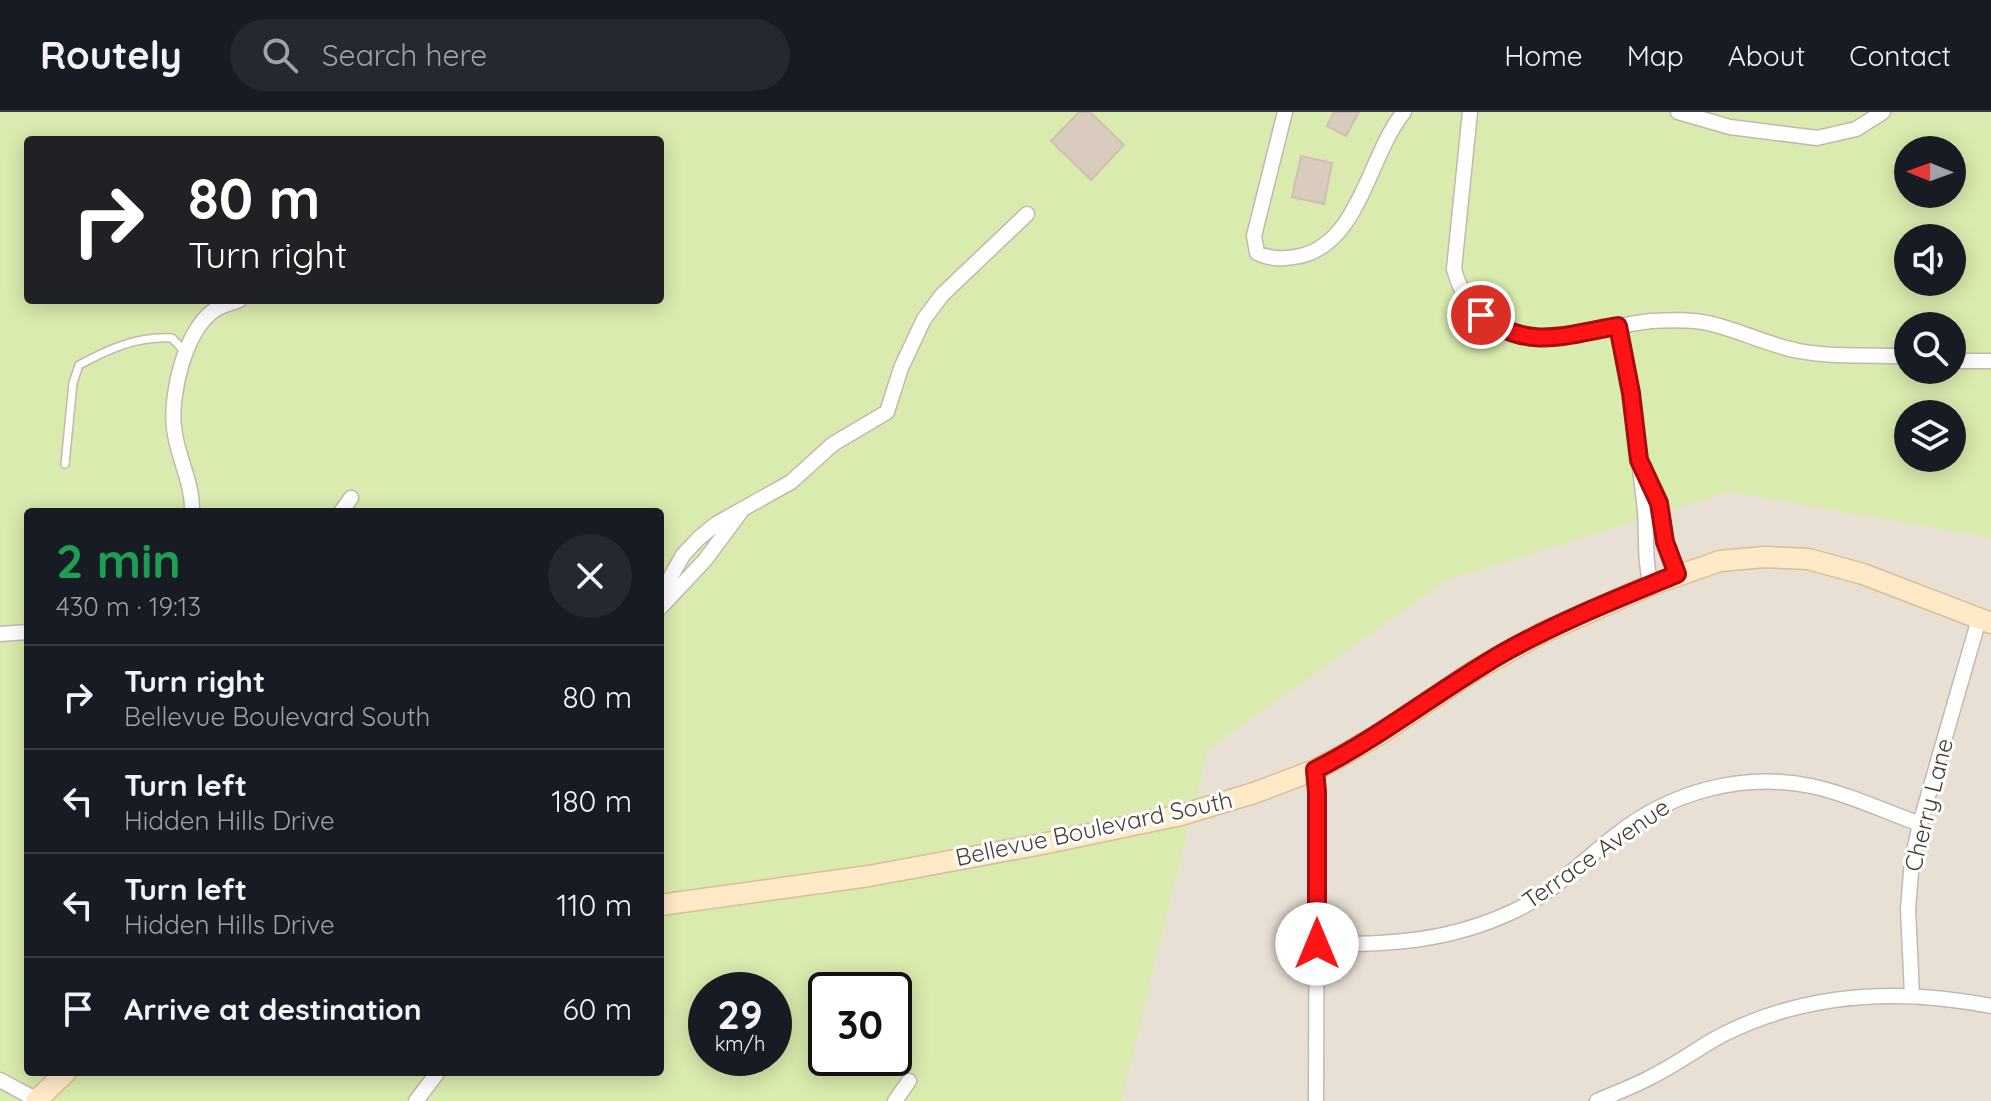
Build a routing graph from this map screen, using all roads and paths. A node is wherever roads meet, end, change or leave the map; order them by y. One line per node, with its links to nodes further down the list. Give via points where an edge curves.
1 (1285, 112): 2 (street, via 1256,226 1257,253 1277,259 1320,248 1333,239)
2 (1404, 112)
3 (1470, 112): 8 (street, via 1454,254 1463,294 1496,327 1524,337)
4 (1678, 112): 5 (street, via 1730,127 1817,138 1856,129)
5 (1883, 112)
6 (1027, 214): 18 (street, via 924,319 887,412 833,444 791,482)
7 (229, 304): 9 (street, via 215,310)
8 (1618, 326): 10 (street, via 1690,321 1803,352); 13 (street)
9 (186, 353): 14 (lane, via 172,338 148,337 79,365); 16 (street, via 173,400 174,429)
10 (1894, 356)
11 (1966, 361): 12 (street)
12 (1991, 361)
13 (1639, 460): 19 (street, via 1659,503); 20 (street)
14 (65, 464)
15 (351, 498): 17 (street)
16 (192, 508)
17 (344, 508)
18 (744, 508): 21 (street, via 699,538); 22 (street)
19 (1677, 574): 20 (street, Bellevue Boulevard South); 23 (street, Bellevue Boulevard South, via 1720,561 1808,559 1863,574)
20 (1651, 585): 26 (street, Bellevue Boulevard South, via 1505,652)
21 (664, 588)
22 (664, 604)
23 (1985, 621): 27 (street, Cherry Lane)
24 (24, 632): 25 (street)
25 (0, 634)
26 (1315, 770): 28 (street, Bellevue Boulevard South, via 1217,805 1057,841 869,876); 29 (street)
27 (1920, 824): 29 (street, Terrace Avenue, via 1809,786 1726,785 1664,804 1514,911 1416,941); 30 (street, Cherry Lane, via 1908,909)
28 (664, 904)
29 (1317, 944): 39 (street)
30 (1912, 995): 31 (street); 40 (street, via 1833,999 1778,1012)
31 (1991, 1006)
32 (62, 1076): 36 (street)
33 (435, 1076): 37 (street)
34 (0, 1080): 36 (street)
35 (909, 1081): 38 (street)
36 (37, 1100)
37 (416, 1101)
38 (895, 1101)
39 (1316, 1101)
40 (1597, 1101)

